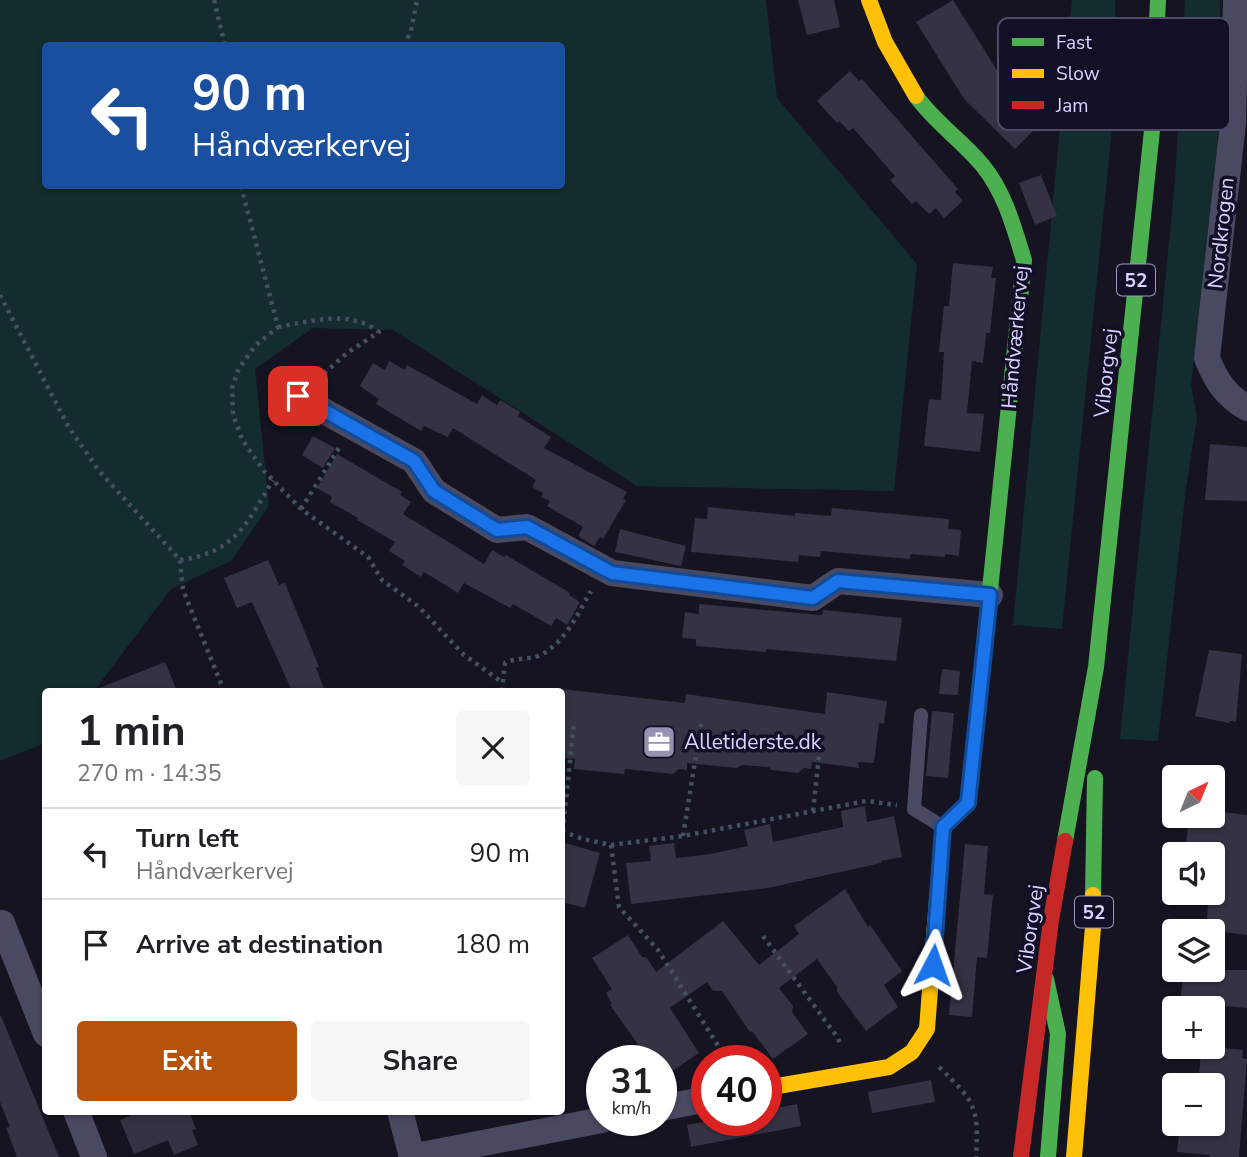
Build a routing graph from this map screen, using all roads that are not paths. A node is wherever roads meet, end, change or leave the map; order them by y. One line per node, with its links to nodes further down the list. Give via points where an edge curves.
1 (869, 0): 8 (main road, Håndværkervej, via 894,60 923,106 989,173 1009,209 1024,260)
2 (1158, 0): 4 (main road, Viborgvej / 52)
3 (1236, 0): 7 (street, Nordkrogen, via 1233,123 1207,358 1230,398)
4 (1157, 18)
5 (1152, 130): 9 (main road, Viborgvej / 52)
6 (298, 396): 8 (street, via 414,461 434,491 497,530 527,527 612,573 813,598 838,581)
7 (1247, 408)
8 (990, 595): 11 (main road, Håndværkervej, via 968,803)
9 (1096, 667): 13 (main road, Viborgvej / 52); 23 (main road, Viborgvej / 52, via 1093,927)
10 (921, 715): 11 (lane, via 914,809)
11 (943, 827): 15 (main road, via 929,1020 917,1048 889,1067)
12 (2, 923): 14 (street)
13 (1045, 975): 21 (main road, Viborgvej / 52); 22 (main road, via 1058,1034)
14 (42, 1024)
15 (782, 1085)
16 (78, 1115): 19 (street)
17 (401, 1115): 20 (street)
18 (586, 1123): 20 (street)
19 (94, 1157)
20 (411, 1157)
21 (1021, 1157)
22 (1048, 1157)
23 (1074, 1157)

